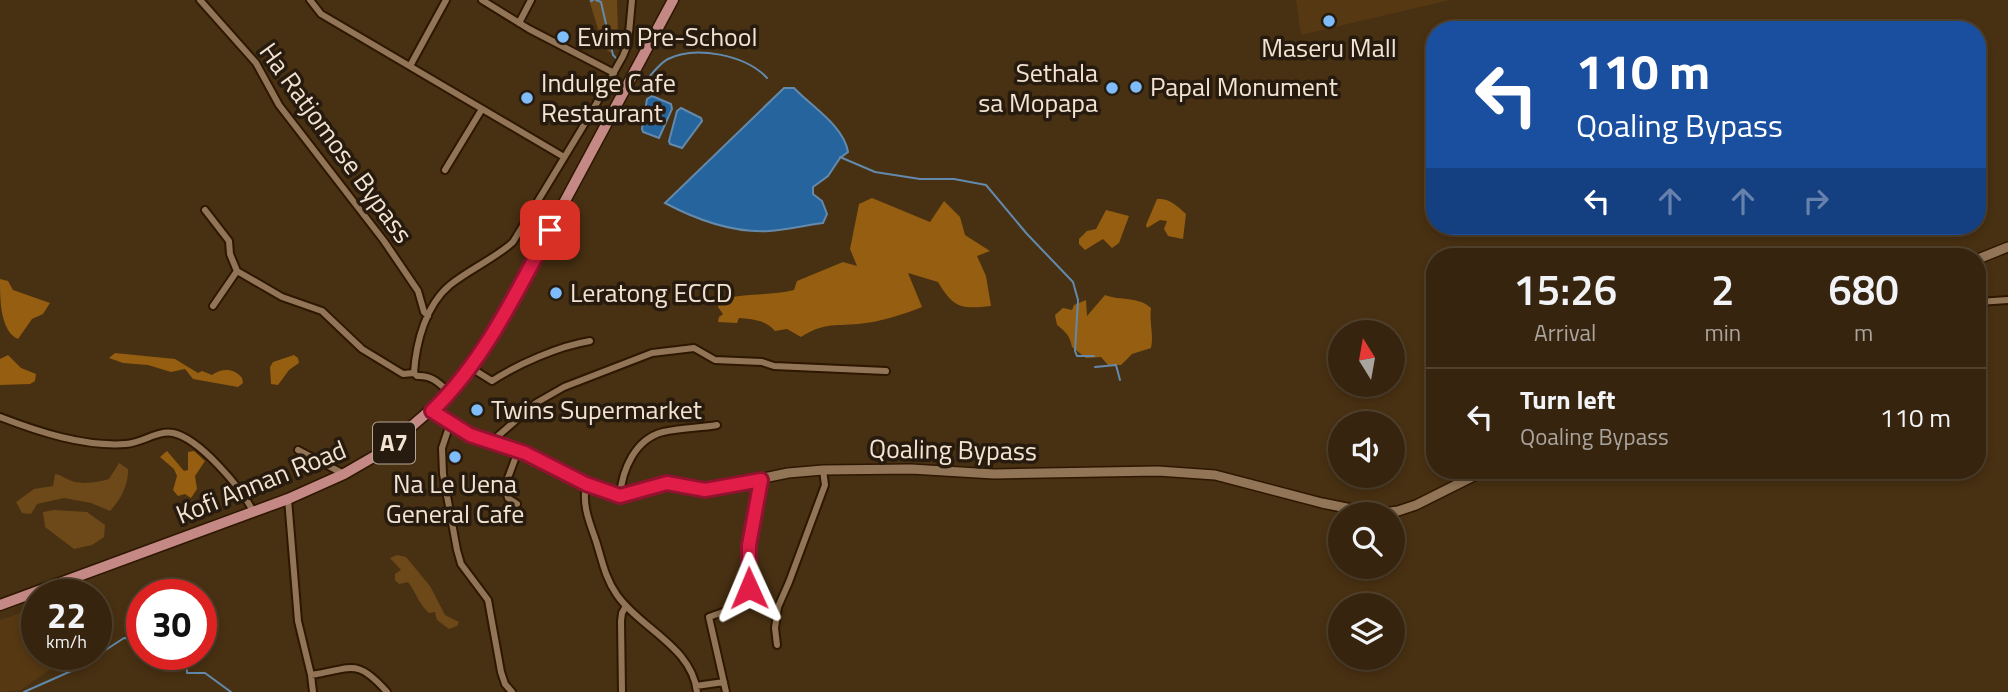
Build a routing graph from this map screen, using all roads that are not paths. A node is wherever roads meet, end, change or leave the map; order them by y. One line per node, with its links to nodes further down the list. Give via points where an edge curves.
1 (200, 0): 21 (street, Ha Ratjomose Bypass, via 256,63 279,105 418,291)
2 (310, 0): 9 (street, via 321,14)
3 (446, 0): 9 (street)
4 (481, 0): 8 (street)
5 (531, 0): 8 (street)
6 (632, 0): 10 (street, via 628,44)
7 (673, 0): 26 (main road, Kofi Annan Road / A7, via 507,309)
8 (519, 23): 10 (street)
9 (410, 66): 11 (street)
10 (614, 73): 12 (street)
11 (482, 109): 12 (street); 13 (street)
12 (565, 156): 21 (street, via 513,242 443,291)
13 (445, 170)
14 (205, 210): 17 (street, via 229,241)
15 (2005, 250): 16 (main road)
16 (1986, 256)
17 (237, 271): 20 (street); 25 (street, via 282,297 322,312 362,349 403,374)
18 (2008, 300): 19 (street)
19 (1986, 301)
20 (213, 306)
21 (428, 316): 25 (street)
22 (590, 341): 23 (street, via 569,344 492,381)
23 (476, 371)
24 (886, 371): 31 (street, via 715,360 694,348 677,348 635,358 564,387 536,403)
25 (414, 373): 26 (street, via 437,381)
26 (450, 393): 27 (main road, Kofi Annan Road / A7)
27 (432, 411): 29 (main road); 35 (main road, Kofi Annan Road / A7, via 382,452)
28 (0, 417): 42 (street, via 92,443 129,444 177,434 223,470)
29 (450, 424): 31 (main road); 51 (street, via 442,448 443,474 457,550 461,564 488,600 501,672)
30 (718, 425): 39 (street, via 649,438 626,467)
31 (491, 442): 33 (main road)
32 (298, 450): 35 (street)
33 (518, 451): 38 (main road); 41 (street, via 505,486 508,498)
34 (823, 470): 36 (main road, Qoaling Bypass, via 1191,472 1376,513 1416,505); 37 (main road, Qoaling Bypass); 45 (street, via 825,485 778,607)
35 (344, 474): 40 (main road, Kofi Annan Road / A7)
36 (1468, 479)
37 (761, 480): 39 (main road, Qoaling Bypass, via 705,490 667,483); 47 (street, via 749,545 746,604 709,617)
38 (586, 484): 39 (main road); 44 (street, via 585,510 604,572)
39 (620, 496)
40 (288, 499): 42 (main road, Kofi Annan Road / A7); 46 (street, via 298,621)
41 (517, 504)
42 (253, 511): 43 (main road, Kofi Annan Road / A7)
43 (0, 606)
44 (626, 606): 48 (street, via 694,673); 52 (street, via 621,621)
45 (777, 646)
46 (311, 675): 49 (street); 50 (street, via 348,667 362,669)
47 (724, 682): 48 (street); 53 (street)
48 (697, 689)
49 (313, 692)
50 (387, 692)
51 (512, 692)
52 (622, 692)
53 (726, 692)

